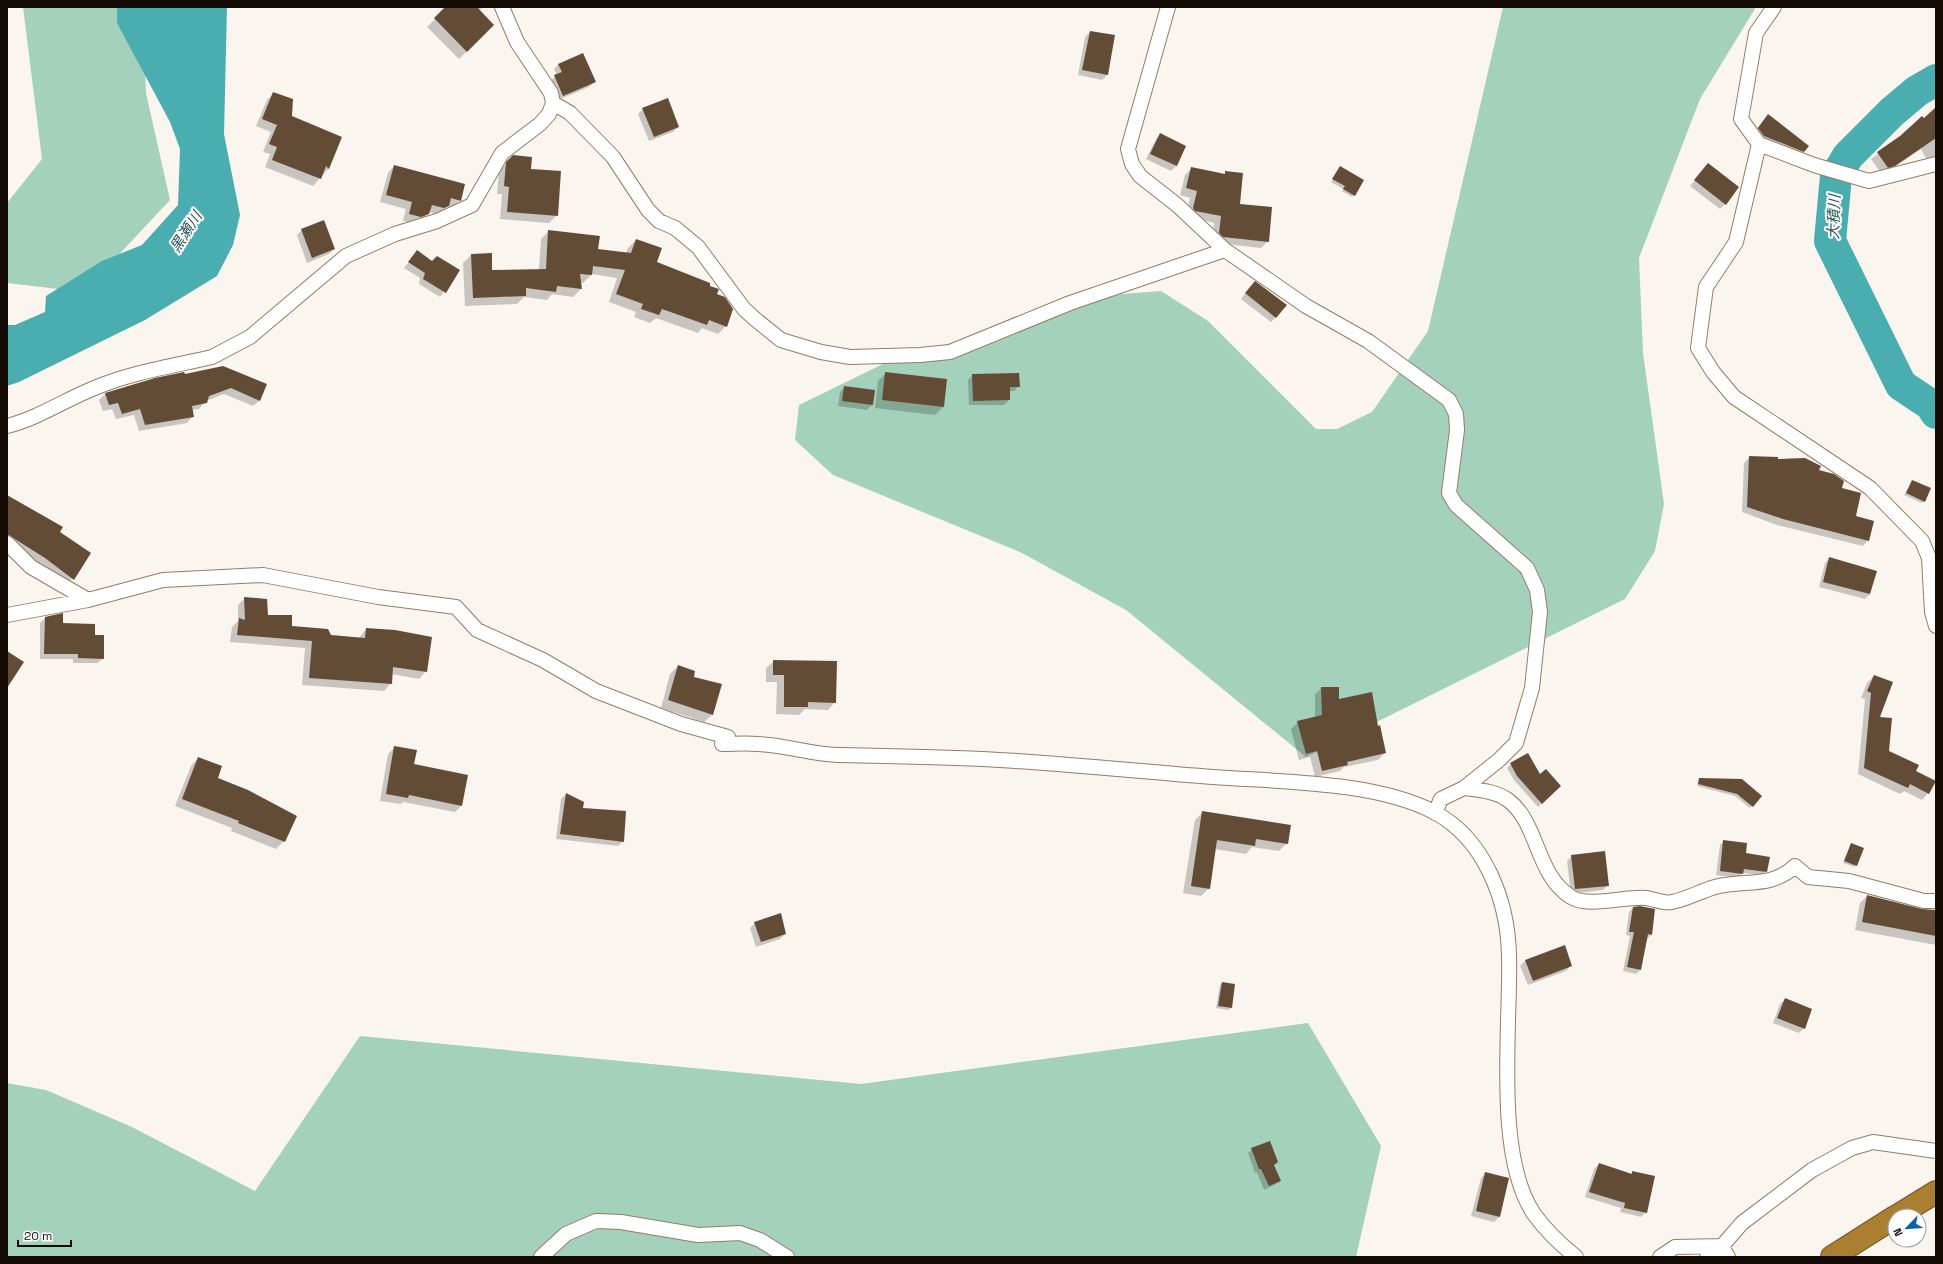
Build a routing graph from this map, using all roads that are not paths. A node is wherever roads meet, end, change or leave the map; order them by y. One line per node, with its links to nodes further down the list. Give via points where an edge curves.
1 (502, 7): 4 (street, via 517,42 551,93)
2 (1168, 7): 7 (street, via 1128,149 1132,164 1140,176 1177,205)
3 (1774, 7): 5 (street, via 1756,33 1741,119)
4 (553, 103): 7 (street, via 570,113 613,157 653,216 676,228 698,246 744,309 781,340 821,352 850,357 950,352 1070,304); 8 (street, via 550,114 540,124 502,153 472,205 437,222 395,234 346,256 250,337 212,357 126,376 23,422)
5 (1759, 144): 6 (street, via 1824,168 1869,181); 12 (street, via 1736,242 1706,287 1698,348 1734,398 1870,488 1922,541 1928,558 1932,612)
6 (1936, 164)
7 (1225, 250): 13 (street, via 1306,306 1368,341 1449,400 1456,414 1457,430 1449,493 1456,505 1527,568 1538,590 1540,612 1532,688 1516,743)
8 (7, 426)
9 (7, 543): 10 (street, via 31,567)
10 (88, 600): 11 (street); 14 (street, via 163,580 263,575 378,597 456,607 477,630 543,660 596,692 681,724 728,737 722,744 760,744 831,754 983,759 1314,784 1391,795)
11 (7, 615)
12 (1936, 626)
13 (1464, 788): 14 (street, via 1441,799); 15 (street, via 1491,793 1507,800 1524,818 1542,862 1553,879 1572,898 1591,901 1645,898 1671,903 1716,887 1769,881 1785,875 1794,866 1808,878 1849,881 1924,901)
14 (1435, 813): 23 (street, via 1461,833 1482,858 1498,887 1506,918 1509,953 1508,1113 1512,1152 1521,1185 1532,1211 1555,1240)
15 (1936, 901)
16 (1936, 1151): 20 (street, via 1873,1142 1852,1148 1812,1170 1742,1223)
17 (1936, 1192): 18 (highway)
18 (1910, 1208)
19 (1887, 1223): 26 (highway)
20 (1725, 1252): 24 (street, via 1675,1247); 25 (street)
21 (541, 1257): 22 (street, via 566,1234 596,1221 621,1222 698,1235 740,1233 760,1240)
22 (787, 1257)
23 (1576, 1257)
24 (1660, 1257)
25 (1708, 1257)
26 (1832, 1257)

